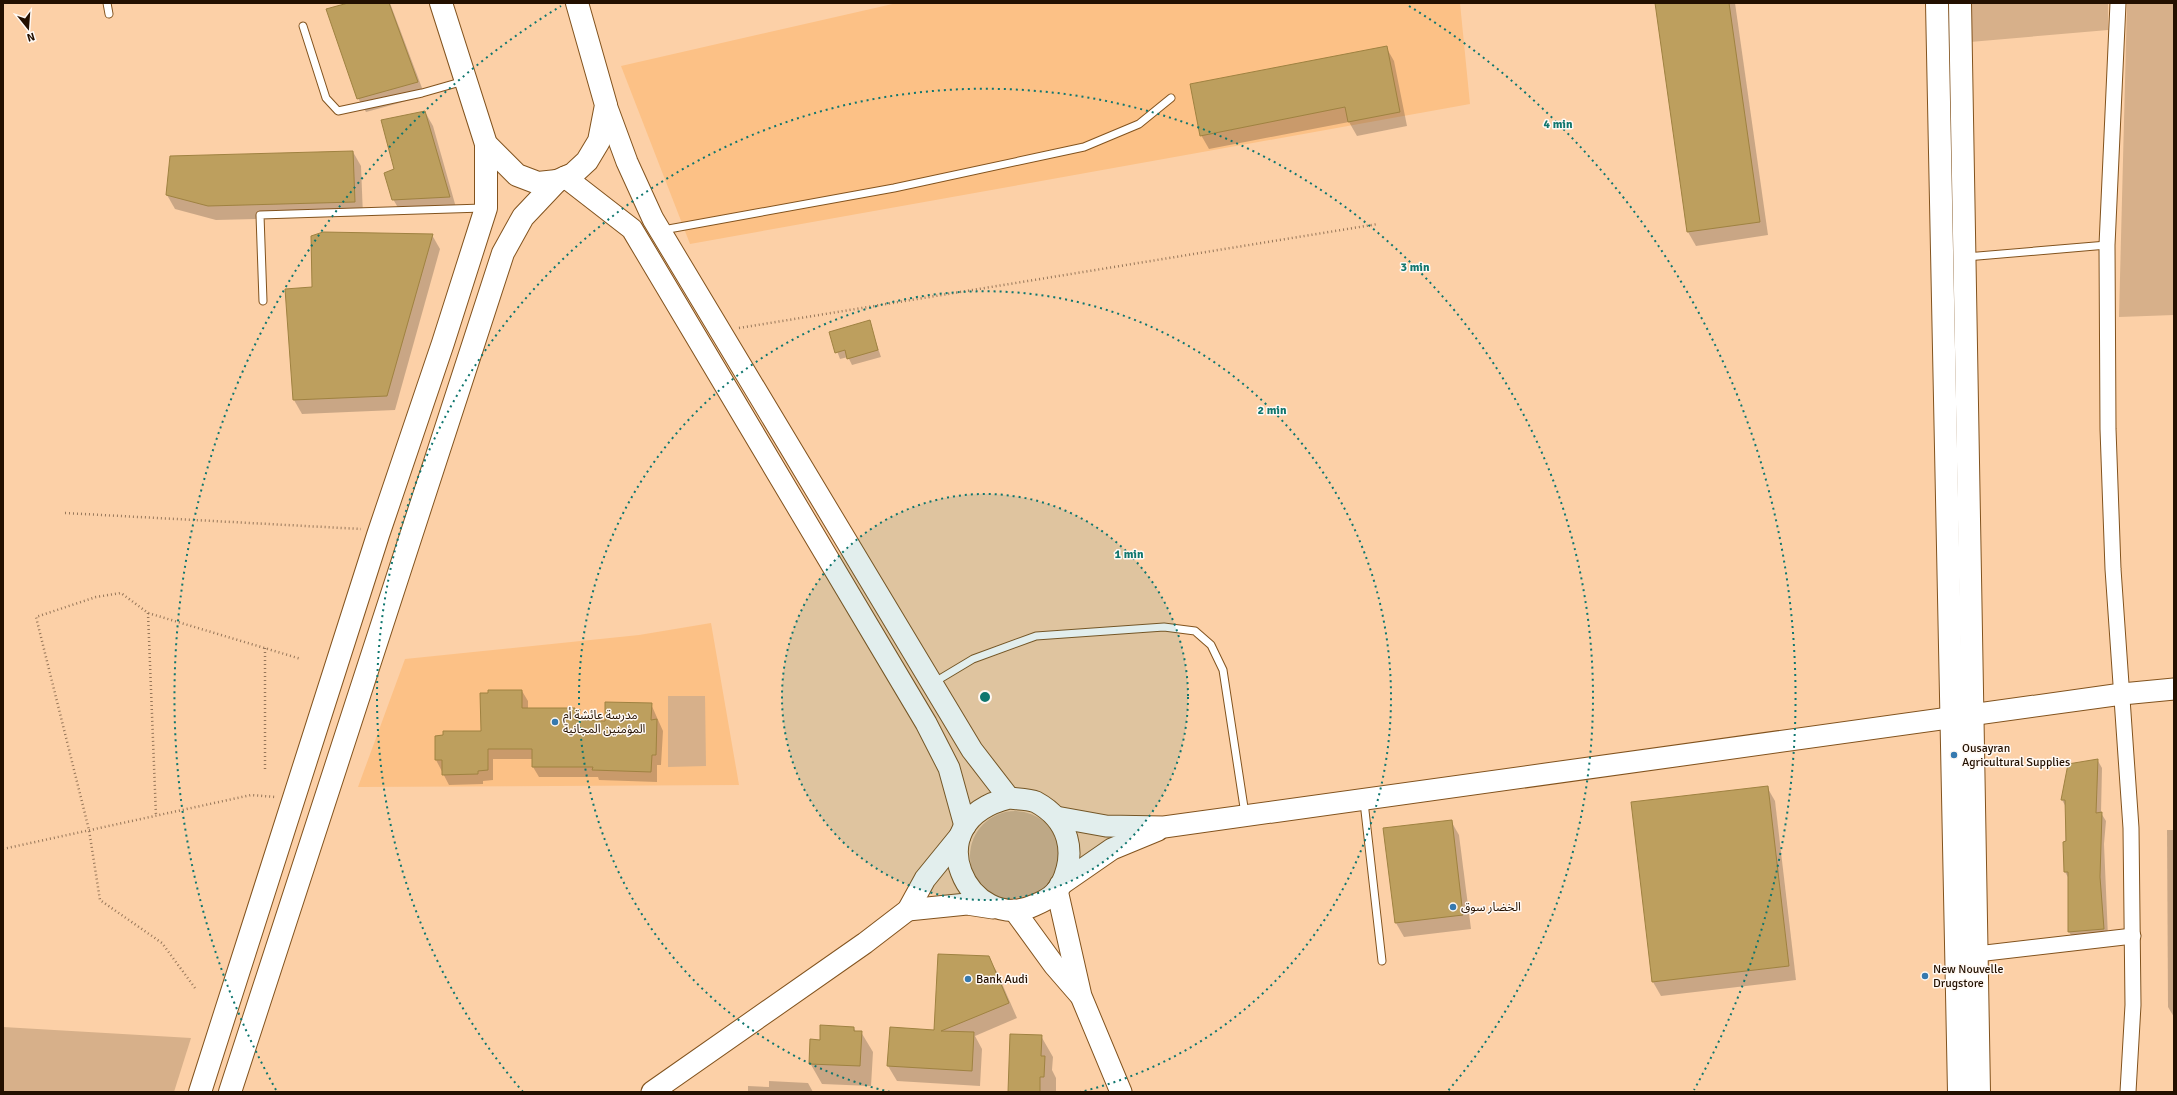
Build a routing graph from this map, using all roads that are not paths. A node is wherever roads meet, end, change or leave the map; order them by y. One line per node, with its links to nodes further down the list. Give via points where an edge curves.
1 (107, 3): 7 (lane)
2 (441, 3): 9 (main road)
3 (577, 3): 11 (main road)
4 (1937, 3): 13 (main road)
5 (1960, 3): 14 (main road)
6 (2118, 3): 18 (street)
7 (109, 14)
8 (303, 26): 9 (lane, via 326,98 338,111)
9 (466, 81): 12 (main road)
10 (1171, 98): 17 (lane, via 1139,124 1084,147 894,188)
11 (606, 105): 15 (main road, via 599,142 587,161 573,174); 17 (main road, via 627,162)
12 (486, 144): 15 (main road, via 517,175 538,183); 16 (main road)
13 (1940, 166): 14 (main road); 21 (main road)
14 (1964, 166): 19 (main road)
15 (561, 179): 33 (main road, via 632,229 926,723 949,768); 44 (main road, via 523,217 503,253)
16 (486, 208): 20 (lane, via 260,215); 43 (main road, via 378,535)
17 (660, 231): 23 (main road)
18 (2108, 245): 19 (lane); 25 (street, via 2108,429)
19 (1966, 257): 22 (main road, via 1966,417)
20 (263, 301)
21 (1948, 554): 22 (main road); 27 (main road)
22 (1970, 555): 26 (main road)
23 (932, 683): 28 (main road, via 972,750); 30 (lane, via 973,659 1036,636 1164,627 1195,631 1211,645 1223,670)
24 (2174, 689): 25 (main road)
25 (2122, 694): 26 (main road); 39 (street, via 2131,828)
26 (1974, 716): 27 (main road); 35 (main road)
27 (1952, 718): 29 (main road); 34 (main road)
28 (1009, 798): 31 (main road, via 1035,802); 33 (main road, via 992,802 976,812)
29 (1364, 800): 30 (main road); 41 (lane)
30 (1245, 816): 32 (main road)
31 (1056, 817): 32 (main road, via 1106,826); 36 (main road, via 1068,838 1070,863)
32 (1164, 827): 36 (main road, via 1112,849)
33 (962, 831): 37 (main road, via 942,855); 38 (main road, via 957,859 964,881 979,899)
34 (1954, 864): 35 (main road); 47 (main road)
35 (1976, 864): 40 (main road)
36 (1059, 888): 38 (main road, via 1030,908); 42 (main road)
37 (908, 910): 38 (main road, via 967,904); 45 (main road)
38 (1007, 910): 42 (main road)
39 (2133, 936): 40 (street); 49 (street, via 2133,1006)
40 (1977, 954): 48 (main road)
41 (1382, 961)
42 (1081, 996): 46 (main road)
43 (200, 1092)
44 (230, 1092)
45 (652, 1092)
46 (1121, 1092)
47 (1959, 1092)
48 (1979, 1092)
49 (2128, 1092)

